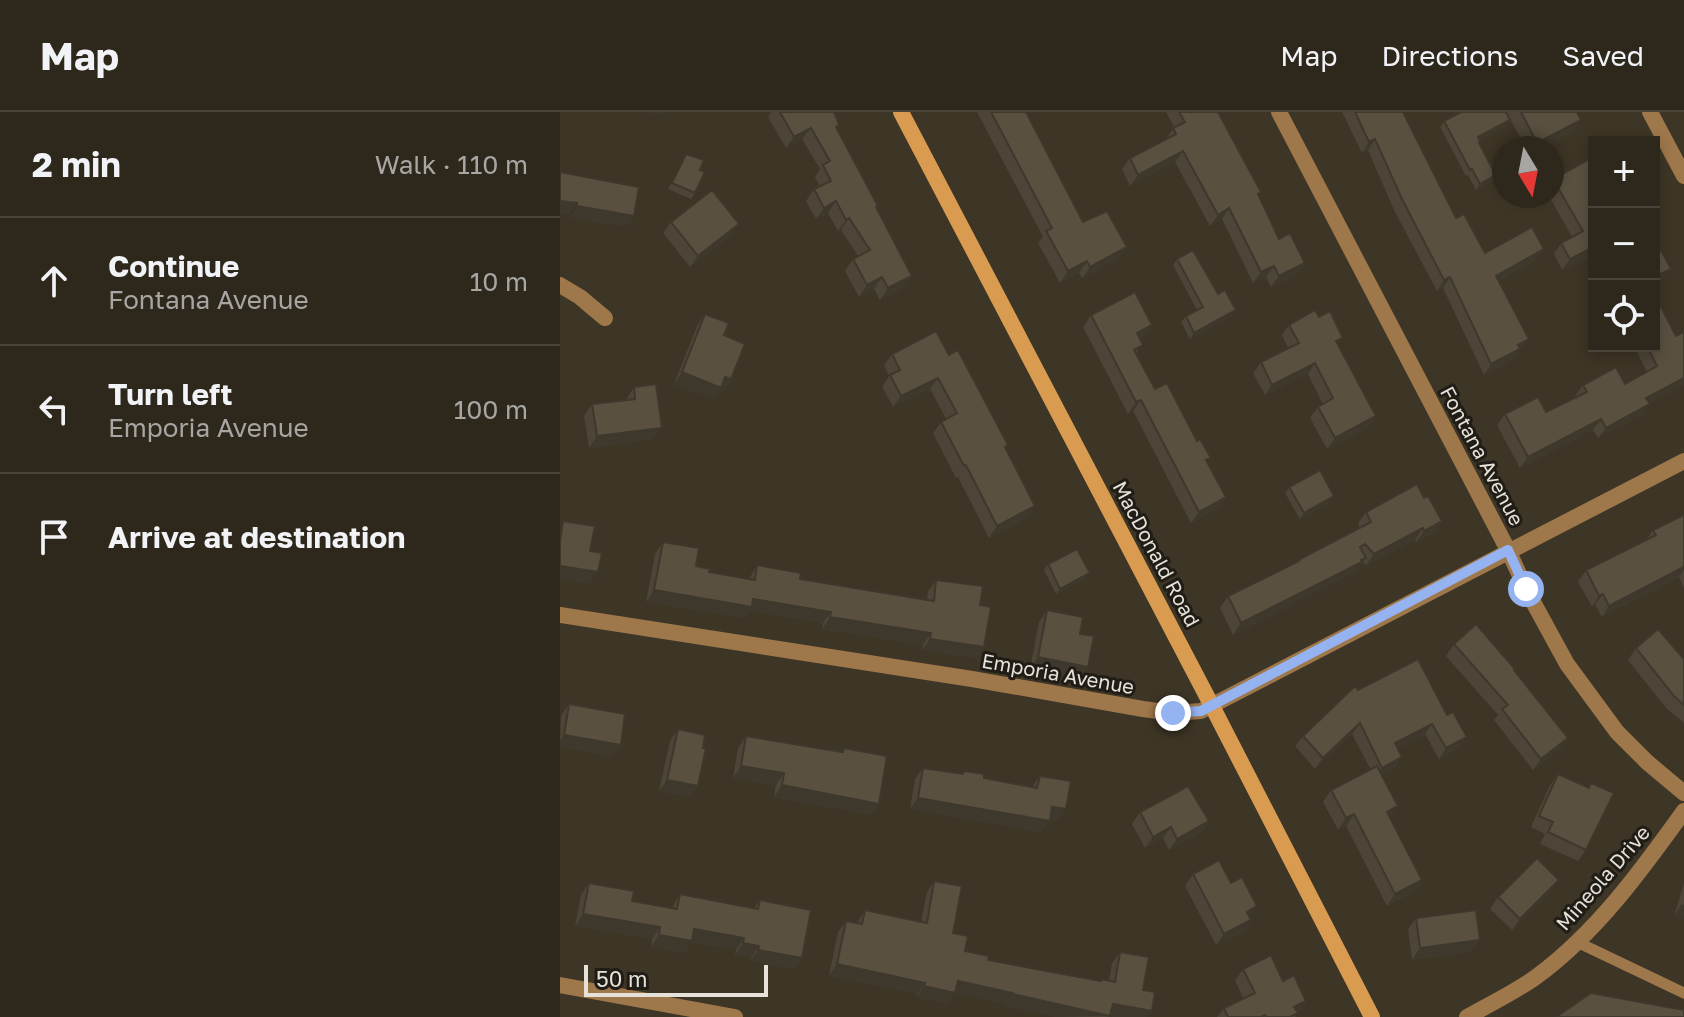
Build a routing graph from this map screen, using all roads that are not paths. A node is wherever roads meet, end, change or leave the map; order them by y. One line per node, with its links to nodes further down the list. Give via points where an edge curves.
1 (901, 112): 10 (street, MacDonald Road)
2 (1279, 112): 8 (street, Fontana Avenue)
3 (1650, 112): 4 (street)
4 (1684, 176)
5 (560, 285): 6 (street)
6 (605, 318)
7 (1684, 461): 8 (street, Emporia Avenue)
8 (1508, 550): 10 (street, Emporia Avenue); 11 (street, Fontana Avenue, via 1567,664 1617,732)
9 (560, 615): 10 (street, Emporia Avenue, via 1143,709 1173,713)
10 (1212, 706): 17 (street, MacDonald Road)
11 (1684, 793)
12 (1684, 811): 13 (street, Mineola Drive, via 1646,864)
13 (1577, 942): 15 (lane); 18 (street, Mineola Drive, via 1536,977)
14 (560, 985): 16 (street)
15 (1684, 993)
16 (735, 1017)
17 (1372, 1017)
18 (1467, 1017)

